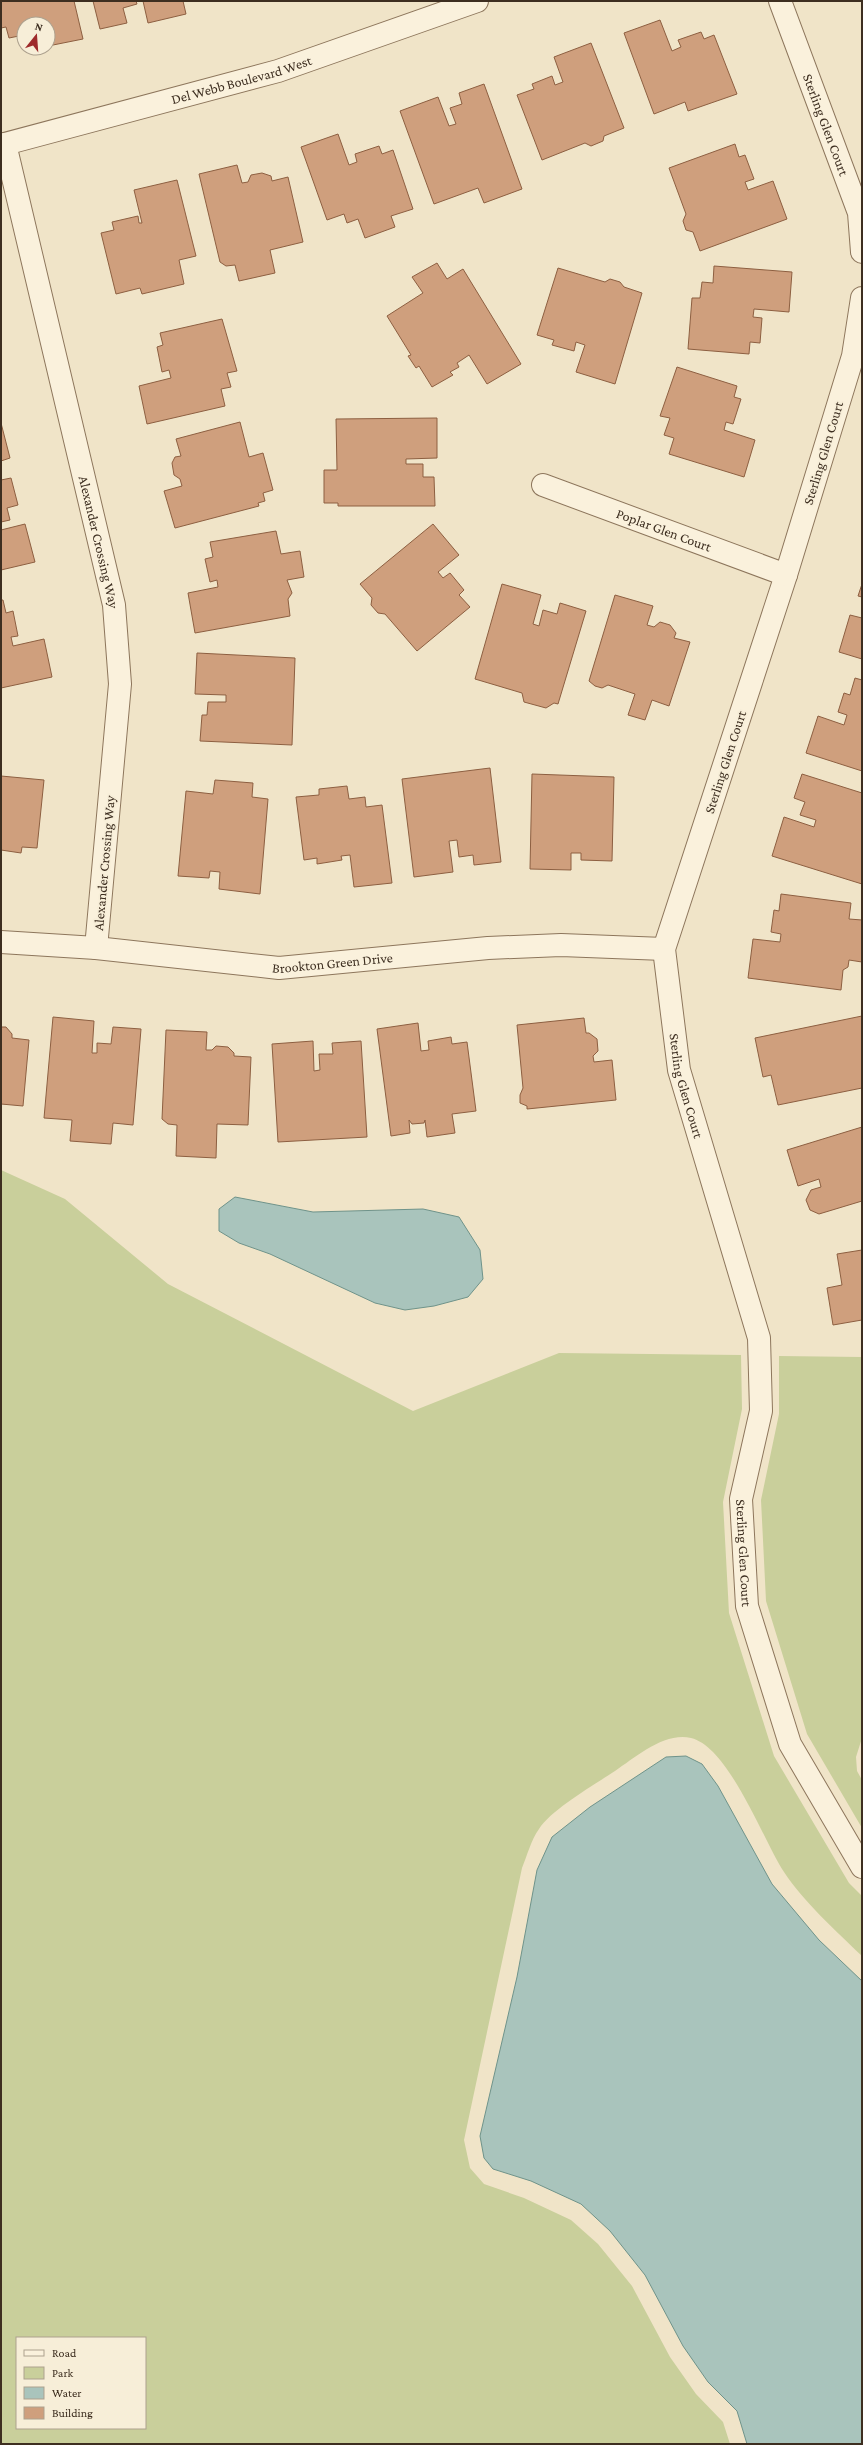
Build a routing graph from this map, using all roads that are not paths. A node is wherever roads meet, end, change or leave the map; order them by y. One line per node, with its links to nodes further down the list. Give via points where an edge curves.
1 (477, 1): 3 (street, Del Webb Boulevard West, via 278,71)
2 (780, 1): 4 (street, Sterling Glen Court, via 859,213)
3 (3, 145): 9 (street, Alexander Crossing Way, via 114,605 120,684)
4 (862, 252)
5 (862, 298): 7 (street, Sterling Glen Court, via 853,356)
6 (543, 485): 7 (street, Poplar Glen Court)
7 (786, 575): 10 (street, Sterling Glen Court)
8 (1, 942): 9 (street, Brookton Green Drive)
9 (96, 948): 10 (street, Brookton Green Drive, via 279,968 495,948 561,945)
10 (664, 949): 11 (street, Sterling Glen Court, via 679,1070 759,1338 761,1411 741,1499 747,1606 790,1744)
11 (862, 1867)

